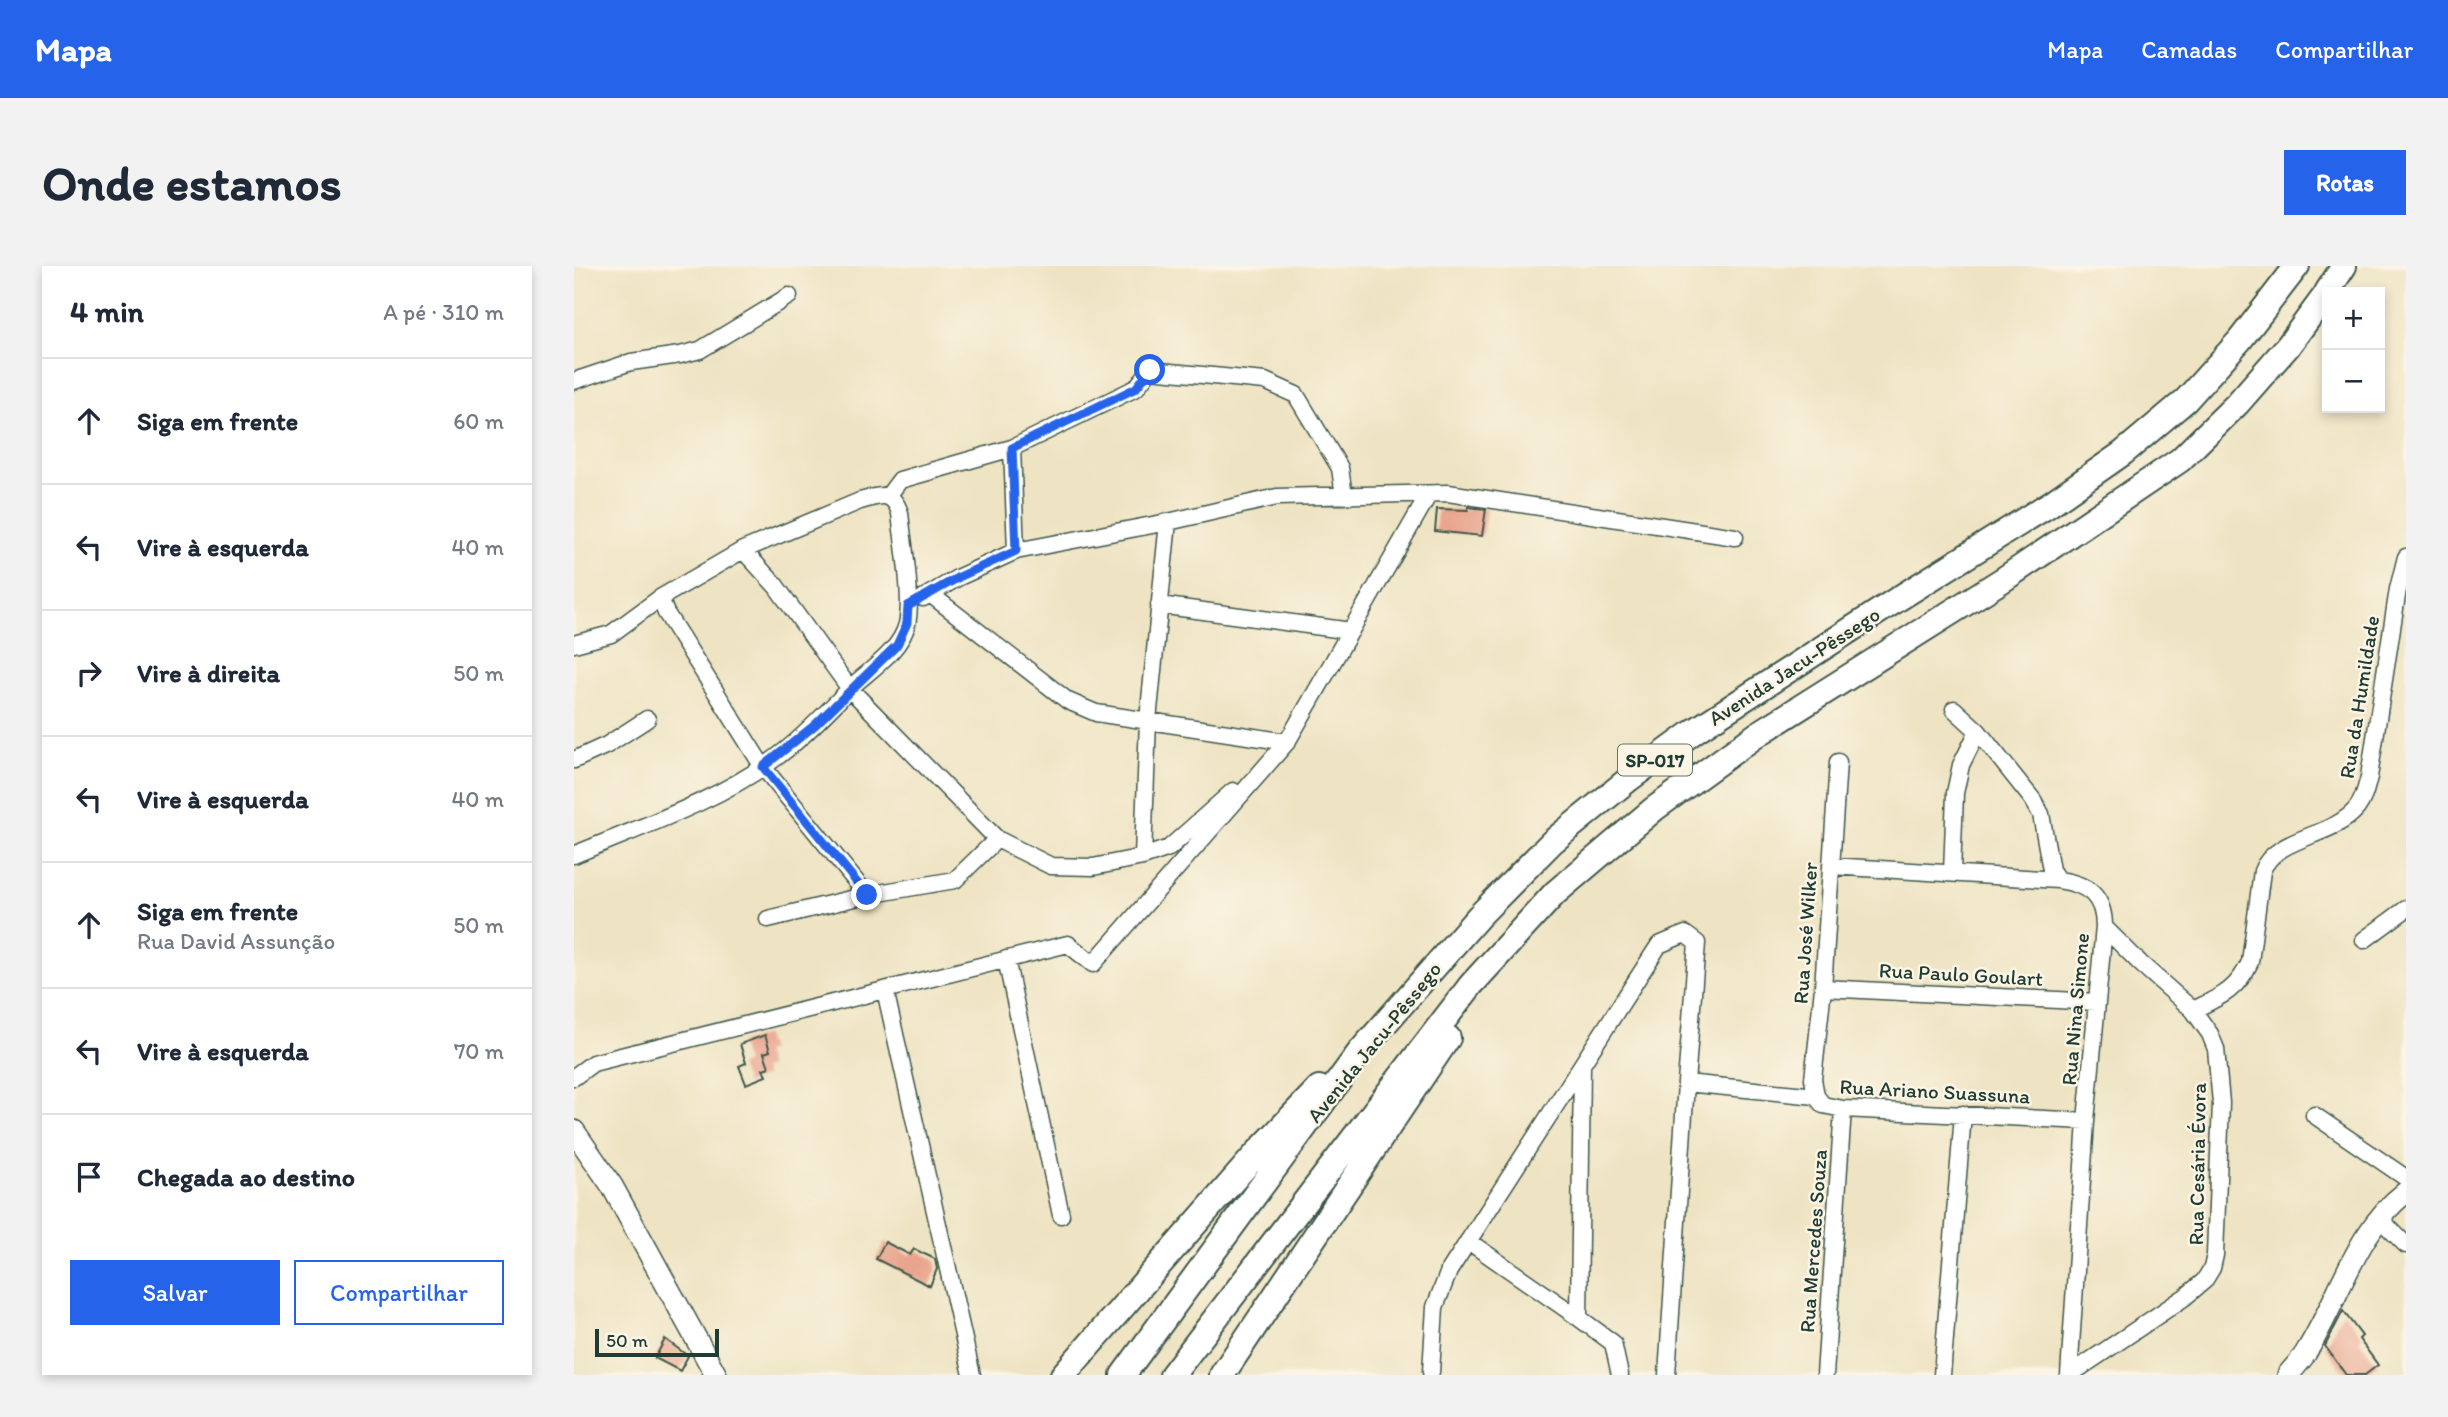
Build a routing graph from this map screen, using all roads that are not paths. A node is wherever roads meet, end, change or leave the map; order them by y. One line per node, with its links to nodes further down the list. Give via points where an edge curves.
1 (2297, 266): 48 (highway, Avenida Jacu-Pêssego / SP-017, via 2186,400 2123,453 1696,730 1552,842 1479,916)
2 (2344, 266): 3 (highway, Avenida Jacu-Pêssego / SP-017)
3 (2330, 287)
4 (789, 296): 6 (street, via 700,350 631,362)
5 (2322, 299): 43 (highway, Avenida Jacu-Pêssego / SP-017, via 2246,394 2180,460 2004,579 1758,734 1654,809 1555,893)
6 (574, 381)
7 (1012, 448): 9 (street, via 900,480); 10 (street, via 1136,388 1150,370 1265,381 1296,395 1340,468); 14 (street)
8 (1429, 494): 10 (street); 12 (street, via 1448,493); 20 (street)
9 (888, 496): 13 (street, via 860,501); 19 (street, via 900,513)
10 (1344, 496): 11 (street, via 1277,497)
11 (1167, 522): 14 (street); 18 (street)
12 (1735, 537)
13 (743, 550): 17 (street); 22 (street, via 776,586)
14 (1016, 551): 16 (street)
15 (2406, 557): 47 (street, Rua da Humildade, via 2365,794 2345,819 2266,861 2245,974 2228,993)
16 (930, 594): 19 (street); 25 (street, via 1068,701 1096,713)
17 (660, 598): 21 (street, via 611,634); 30 (street)
18 (1159, 605): 20 (street); 25 (street)
19 (908, 606): 22 (street, via 907,623 897,645)
20 (1351, 631): 27 (street)
21 (574, 644)
22 (850, 689): 30 (street); 31 (street)
23 (1954, 709): 26 (street)
24 (647, 719): 28 (street)
25 (1148, 720): 27 (street); 33 (street)
26 (1978, 731): 35 (street, via 1961,765 1955,793); 36 (street, via 2034,800 2051,870)
27 (1287, 742): 33 (street, via 1169,848); 42 (street, via 1093,964 1068,944)
28 (574, 760)
29 (1838, 762): 34 (street, Rua José Wilker)
30 (763, 767): 32 (street); 37 (street)
31 (997, 839): 33 (street, via 1051,866 1093,867); 37 (street, via 955,880)
32 (574, 855)
33 (1143, 857)
34 (1831, 866): 35 (street); 44 (street, Rua José Wilker)
35 (1952, 873): 36 (street)
36 (2058, 880): 40 (street, Rua Nina Simone, via 2081,886 2101,902)
37 (867, 895): 39 (street)
38 (2406, 909): 41 (street)
39 (768, 919)
40 (2104, 927): 46 (street, Rua Nina Simone); 47 (street, Rua Cesária Évora)
41 (2364, 940)
42 (1006, 959): 45 (street); 60 (street)
43 (1471, 985): 70 (highway, Avenida Jacu-Pêssego / SP-017); 71 (highway, via 1456,1026)
44 (1823, 988): 46 (street, Rua Paulo Goulart); 52 (street, Rua José Wilker, via 1813,1079)
45 (885, 990): 50 (street, via 593,1063); 67 (street)
46 (2096, 1002): 56 (street, Rua Nina Simone)
47 (2193, 1010): 76 (street, Rua Cesária Évora, via 2210,1034 2220,1071 2212,1268 2185,1297)
48 (1359, 1053): 68 (highway, via 1306,1099); 69 (highway, Avenida Jacu-Pêssego / SP-017)
49 (1581, 1065): 51 (street, via 1659,945 1685,934 1697,943); 62 (street); 64 (street)
50 (574, 1077)
51 (1686, 1083): 52 (street, Rua Ariano Suassuna); 73 (street)
52 (1819, 1100): 53 (street, Rua Ariano Suassuna)
53 (1843, 1109): 54 (street, Rua Ariano Suassuna); 74 (street, Rua Mercedes Souza)
54 (1963, 1114): 56 (street, Rua Ariano Suassuna); 75 (street)
55 (2314, 1115): 58 (street)
56 (2086, 1121): 76 (street, Rua Nina Simone)
57 (574, 1131): 66 (main road, via 612,1186)
58 (2406, 1178)
59 (2403, 1198): 61 (main road)
60 (1062, 1214)
61 (2379, 1218): 63 (street); 77 (main road, via 2307,1352)
62 (1468, 1241): 64 (street); 65 (street, via 1449,1271 1435,1307)
63 (2406, 1245)
64 (1579, 1318): 72 (street, via 1613,1342)
65 (1431, 1372)
66 (716, 1375)
67 (972, 1375)
68 (1063, 1375)
69 (1123, 1375)
70 (1172, 1375)
71 (1222, 1375)
72 (1620, 1375)
73 (1667, 1375)
74 (1825, 1375)
75 (1942, 1375)
76 (2069, 1375)
77 (2288, 1375)

